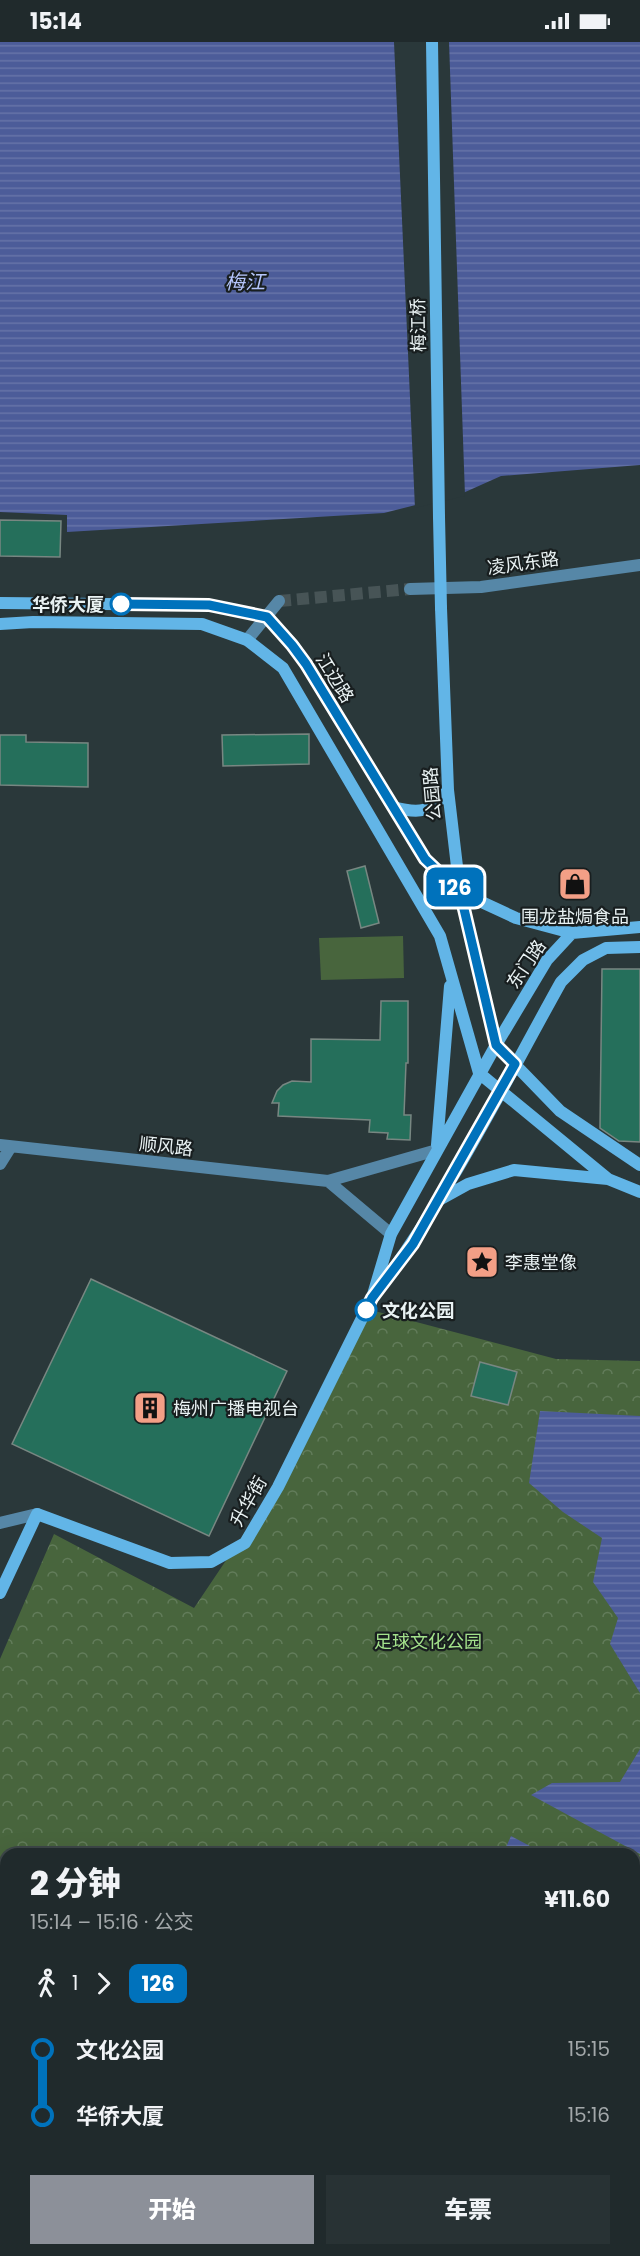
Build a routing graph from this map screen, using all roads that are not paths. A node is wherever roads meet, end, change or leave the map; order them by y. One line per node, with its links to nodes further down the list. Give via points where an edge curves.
1 (432, 42): 6 (street, 梅江桥, bridge)
2 (640, 565): 3 (street, 凌风东路, via 481,587)
3 (410, 589)
4 (279, 601): 7 (street)
5 (0, 603): 7 (street, via 209,605)
6 (441, 608): 10 (street, 公园路)
7 (267, 617): 9 (street); 11 (street, 江边路, via 306,664)
8 (0, 624): 9 (street, via 202,624)
9 (247, 640): 16 (street, via 283,668 440,936)
10 (448, 790): 11 (street, via 437,805 424,810 410,812); 12 (street, 公园路)
11 (393, 807): 12 (street, 江边路, via 425,859)
12 (460, 892): 14 (street, 江边路, via 516,918); 17 (street, 公园路)
13 (640, 927): 14 (street, 东门路)
14 (572, 933): 17 (street, 东门路, via 547,960)
15 (640, 947): 18 (street, via 606,948 583,960 561,982)
16 (451, 979): 19 (street); 22 (street)
17 (496, 1045): 18 (street); 19 (street, 东门路)
18 (515, 1064): 20 (street, 升华街); 24 (street, via 560,1111)
19 (479, 1073): 20 (street); 22 (street, 升华街)
20 (500, 1091): 25 (street); 28 (street, 升华街)
21 (5, 1147): 23 (street); 26 (street, 顺风路)
22 (437, 1150): 26 (street, 顺风路); 29 (street, 升华街)
23 (0, 1164)
24 (640, 1165)
25 (608, 1179): 27 (street); 28 (street, via 514,1170 468,1184)
26 (328, 1181): 29 (street)
27 (640, 1192)
28 (438, 1201): 30 (street, 升华街, via 413,1244)
29 (392, 1234): 30 (street, 升华街)
30 (372, 1298): 31 (street, 升华街, via 278,1487 245,1543 211,1562 170,1563)
31 (37, 1514): 32 (street); 33 (street)
32 (0, 1523)
33 (0, 1593)

